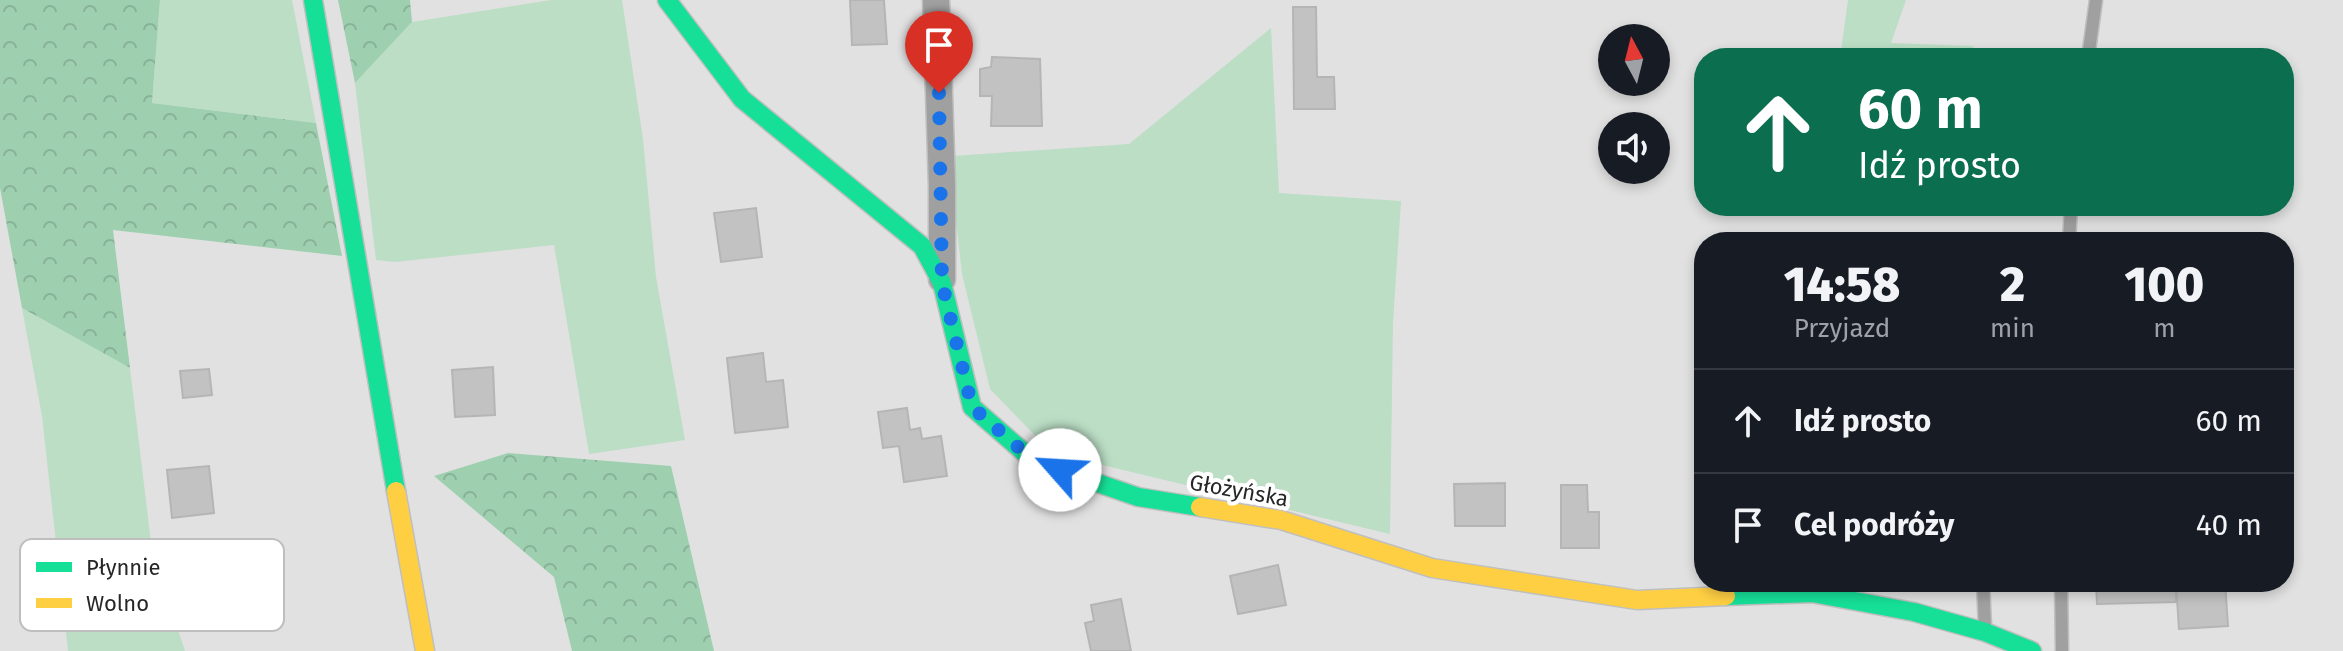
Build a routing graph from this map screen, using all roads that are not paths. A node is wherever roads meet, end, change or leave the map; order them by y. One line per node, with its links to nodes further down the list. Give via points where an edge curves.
1 (313, 0): 10 (street)
2 (667, 0): 6 (street, Głożyńska, via 742,99 922,246)
3 (936, 0): 6 (street)
4 (2096, 0): 5 (lane)
5 (2089, 48)
6 (942, 283): 9 (street, Głożyńska, via 972,407 1034,461 1138,497 1281,520 1448,571 1637,600 1812,593)
7 (1983, 592): 9 (lane)
8 (2061, 592): 12 (lane)
9 (1985, 632): 11 (street, Głożyńska)
10 (425, 651)
11 (2032, 651)
12 (2062, 651)

